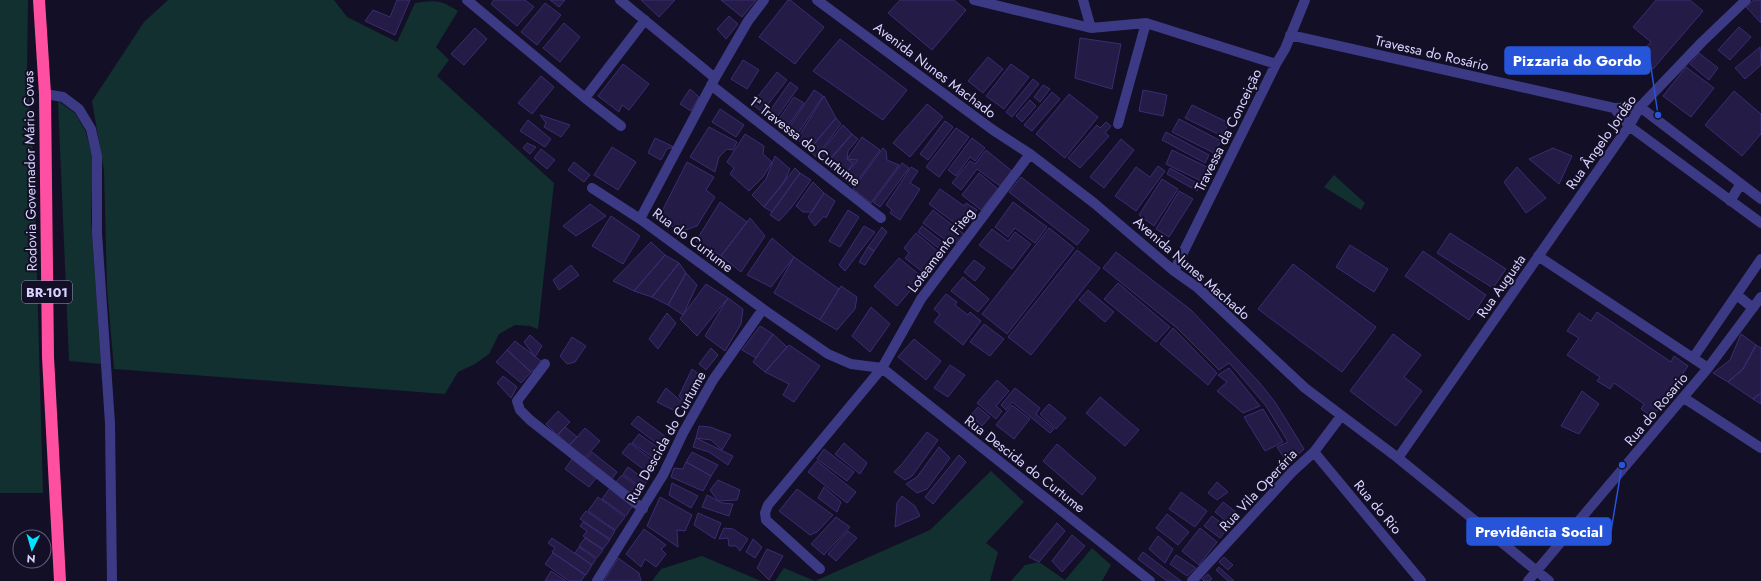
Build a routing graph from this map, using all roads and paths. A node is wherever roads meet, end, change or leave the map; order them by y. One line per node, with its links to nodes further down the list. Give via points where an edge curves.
1 (39, 0): 17 (highway, Rodovia Governador Mário Covas / BR-101)
2 (467, 0): 18 (street)
3 (620, 0): 11 (street, 1ª Travessa do Curtume)
4 (764, 0): 16 (street, Rua do Curtume, via 748,21)
5 (817, 0): 24 (street, Avenida Nunes Machado, via 993,130)
6 (974, 0): 10 (street)
7 (1083, 0): 13 (street)
8 (1305, 0): 14 (street, Travessa da Conceição)
9 (1746, 0): 19 (street, Rua Ângelo Jordão)
10 (989, 2): 13 (street)
11 (645, 20): 16 (street, 1ª Travessa do Curtume); 18 (street)
12 (1146, 23): 13 (street); 15 (street); 21 (street)
13 (1091, 28)
14 (1290, 35): 15 (street, Travessa da Conceição); 20 (street, Travessa do Rosário)
15 (1276, 64): 34 (street, Travessa da Conceição)
16 (713, 82): 29 (street, 1ª Travessa do Curtume); 30 (street, Rua do Curtume)
17 (45, 94): 51 (highway, Rodovia Governador Mário Covas / BR-101, via 48,357); 52 (street, via 63,97 79,109 91,129 97,156 97,233 110,423)
18 (585, 98): 22 (street)
19 (1640, 107): 20 (street, Travessa do Rosário); 23 (street, Rua Ângelo Jordão); 25 (street)
20 (1614, 108): 23 (street)
21 (1118, 124)
22 (621, 126)
23 (1629, 126): 28 (street); 32 (street, Rua Ângelo Jordão)
24 (1030, 154): 34 (street, Avenida Nunes Machado, via 1094,203); 41 (street, Loteamento Fiteg, via 921,299)
25 (1740, 185): 27 (street); 28 (street)
26 (592, 188): 30 (street)
27 (1761, 200)
28 (1730, 201): 31 (street)
29 (882, 218)
30 (640, 219): 38 (street, Rua do Curtume)
31 (1761, 223)
32 (1538, 256): 39 (street, Rua Augusta); 47 (street, Rua Augusta)
33 (1761, 259): 35 (street, Rua do Rosario)
34 (1174, 271): 44 (street, Avenida Nunes Machado, via 1198,288 1305,388)
35 (1737, 294): 37 (street); 39 (street, Rua do Rosario)
36 (1761, 297): 37 (street, Rua do Rosario)
37 (1753, 308): 42 (street, Rua do Rosario)
38 (763, 309): 41 (street, Rua do Curtume, via 828,354 851,364); 48 (street, Rua Descida do Curtume, via 712,380)
39 (1693, 358): 42 (street, Rua Augusta)
40 (545, 364): 48 (street, via 517,401 520,410)
41 (882, 368): 49 (street, Loteamento Fiteg, via 768,505 765,513 766,520 773,528); 54 (street, Rua Descida do Curtume)
42 (1708, 368): 43 (street, Rua do Rosario)
43 (1684, 398): 45 (street); 50 (street, Rua do Rosario)
44 (1341, 416): 46 (street, Rua Vila Operária); 47 (street, Avenida Nunes Machado)
45 (1761, 448)
46 (1314, 452): 55 (street, Rua Vila Operária, via 1292,472); 56 (street, Rua do Rio)
47 (1398, 458): 50 (street, Avenida Nunes Machado)
48 (643, 509): 53 (street, Rua Descida do Curtume)
49 (820, 569)
50 (1536, 571): 57 (street, Rua do Rosario); 58 (street, Avenida Nunes Machado)
51 (60, 581)
52 (112, 581)
53 (597, 581)
54 (1150, 581)
55 (1192, 581)
56 (1422, 581)
57 (1528, 581)
58 (1549, 581)

